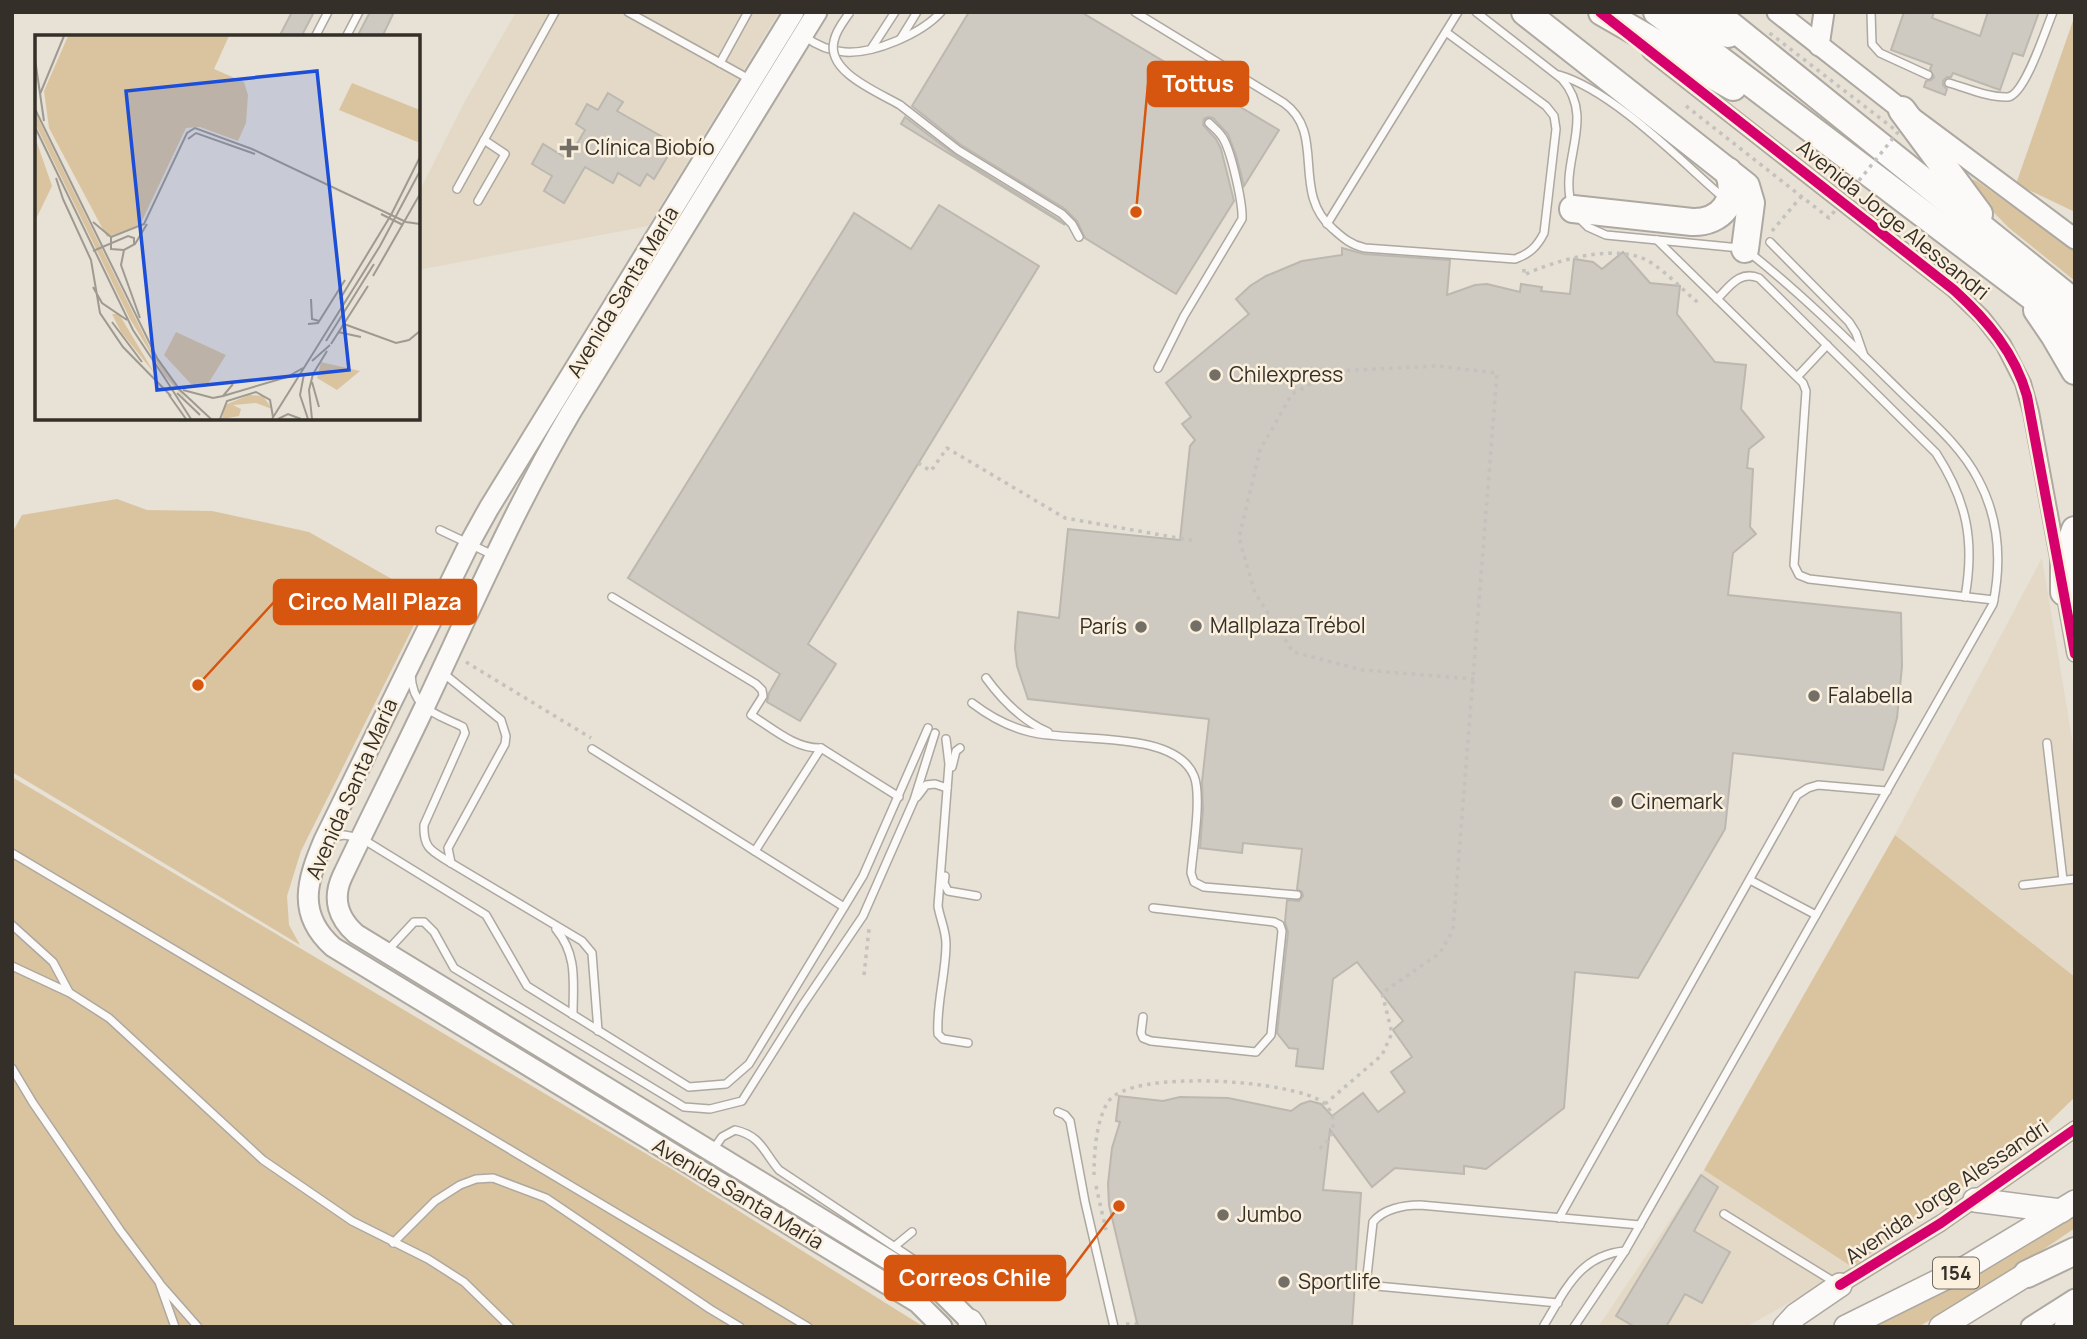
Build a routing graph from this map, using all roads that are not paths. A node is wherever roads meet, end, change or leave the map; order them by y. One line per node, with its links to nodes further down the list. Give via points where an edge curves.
1 (328, 12): 25 (lane)
2 (359, 12): 26 (lane)
3 (555, 12): 40 (lane)
4 (628, 12): 32 (lane)
5 (748, 12): 32 (lane)
6 (794, 12): 35 (main road, Avenida Santa María)
7 (817, 12): 27 (main road, Avenida Santa María)
8 (850, 12): 46 (lane, bridge, via 834,38 833,54 848,74 1062,215)
9 (895, 12): 31 (lane)
10 (917, 12): 28 (lane)
11 (941, 12): 28 (lane, via 926,26)
12 (1135, 12): 45 (lane, via 1297,115 1305,133 1313,202)
13 (1458, 12): 24 (lane)
14 (1476, 12): 33 (lane)
15 (1525, 12): 41 (highway)
16 (1601, 12): 39 (highway); 64 (street, Avenida Jorge Alessandri, via 1954,290 1987,323 2018,369 2027,396)
17 (1657, 12): 39 (highway, Avenida Jorge Alessandri)
18 (1690, 12): 29 (highway)
19 (1714, 12): 29 (highway)
20 (1777, 12): 30 (main road)
21 (1824, 12): 30 (main road)
22 (1871, 12): 34 (lane, via 1872,44)
23 (2053, 12): 36 (lane, via 2015,94 1996,95)
24 (1446, 33): 45 (lane); 45 (lane, via 1554,116 1544,233 1537,246 1515,259 1365,248 1345,240)
25 (316, 34)
26 (347, 35)
27 (803, 36): 31 (lane, via 836,51); 63 (main road, Avenida Santa María, via 571,412)
28 (900, 38): 31 (lane)
29 (1766, 41): 50 (highway)
30 (1819, 46): 37 (main road)
31 (871, 49)
32 (720, 62): 35 (lane)
33 (1555, 74): 41 (lane, via 1579,82); 44 (lane, via 1573,94 1577,110 1568,186)
34 (1928, 75)
35 (752, 80): 62 (main road, Avenida Santa María)
36 (1949, 83)
37 (1902, 110): 47 (main road); 50 (highway)
38 (1209, 123): 57 (lane, via 1225,142 1242,219)
39 (1822, 138): 51 (highway, Avenida Jorge Alessandri)
40 (484, 140): 42 (lane); 43 (lane, via 505,154)
41 (1723, 182): 44 (highway, via 1732,183 1730,201 1709,221); 49 (highway, via 1745,186)
42 (457, 189)
43 (478, 201)
44 (1573, 209): 48 (lane, via 1597,233)
45 (1327, 224)
46 (1079, 237)
47 (2075, 239)
48 (1657, 240): 49 (lane); 52 (lane)
49 (1758, 245): 56 (lane); 56 (lane, via 1849,322)
50 (2003, 247): 53 (highway)
51 (2019, 286): 54 (highway, Avenida Jorge Alessandri); 58 (highway)
52 (1717, 299): 55 (lane, via 1736,280 1753,276); 59 (lane)
53 (2075, 303)
54 (2075, 328)
55 (1827, 345): 59 (lane); 66 (lane, via 1923,438 1947,470 1968,527 1970,569)
56 (1864, 356): 67 (lane, via 1953,444 1978,478 1997,539)
57 (1158, 369)
58 (2075, 371)
59 (1798, 376): 66 (lane, via 1806,391 1794,565 1799,575)
60 (440, 530): 62 (lane)
61 (2075, 530): 64 (highway, via 2064,562)
62 (470, 544): 63 (lane); 69 (main road, Avenida Santa María)
63 (494, 555): 70 (main road, Avenida Santa María)
64 (2064, 592): 68 (street, Avenida Jorge Alessandri)
65 (612, 597): 77 (lane, via 756,684 762,696 751,715 800,746)
66 (1965, 597): 67 (lane)
67 (1994, 600): 81 (lane)
68 (2075, 654)
69 (411, 661): 73 (lane, via 414,692); 85 (main road, Avenida Santa María)
70 (440, 671): 73 (main road, Avenida Santa María); 88 (lane, via 501,720 506,736 448,848)
71 (986, 678): 74 (lane, via 1012,708)
72 (972, 703): 74 (lane, via 1002,722)
73 (424, 708): 84 (main road, Avenida Santa María); 88 (lane, via 463,727 424,825 423,840 430,850)
74 (1055, 735): 93 (lane, via 1154,745 1179,756 1195,778 1197,794 1194,883)
75 (946, 739): 80 (lane)
76 (2047, 743): 91 (lane)
77 (821, 748): 82 (lane); 86 (lane)
78 (960, 748): 94 (lane, via 953,759 944,883 948,891)
79 (592, 749): 86 (lane)
80 (947, 788): 83 (lane, via 926,785); 106 (lane, via 938,906 946,943 938,1034)
81 (1887, 790): 90 (lane, via 1818,785 1802,791); 97 (lane)
82 (900, 797): 83 (lane, via 932,731); 95 (lane)
83 (914, 800): 100 (lane, via 863,916 742,1101 710,1109 684,1107 454,968 424,922 414,922)
84 (361, 838): 85 (lane, via 344,835); 100 (main road, Avenida Santa María, via 339,885 339,910 348,927); 103 (lane, via 486,915 527,986)
85 (324, 840): 135 (main road, Avenida Santa María, via 310,873 307,900 313,922 333,947 918,1303)
86 (755, 851): 95 (lane)
87 (12, 853): 134 (lane)
88 (451, 863): 98 (lane)
89 (2075, 878): 91 (lane)
90 (1750, 880): 97 (lane); 114 (lane)
91 (2063, 880): 92 (lane)
92 (2023, 886)
93 (1297, 895)
94 (977, 896)
95 (844, 907): 105 (lane, via 749,1064 726,1084 689,1087)
96 (1153, 908): 104 (lane, via 1274,922 1282,931 1280,958 1271,1035 1256,1052 1151,1041 1141,1033)
97 (1816, 915): 115 (lane)
98 (544, 920): 103 (lane, via 568,946); 105 (lane, via 582,941 593,953)
99 (12, 925): 102 (lane, via 53,962)
100 (386, 953): 110 (main road, Avenida Santa María)
101 (12, 966): 102 (lane)
102 (70, 993): 118 (lane, via 109,1018 264,1160 352,1221)
103 (573, 1015): 105 (lane)
104 (1143, 1017)
105 (598, 1031)
106 (968, 1043)
107 (12, 1068): 124 (lane)
108 (1058, 1112): 136 (lane, via 1070,1121)
109 (2075, 1129): 111 (street, Avenida Jorge Alessandri)
110 (712, 1151): 119 (lane, via 735,1130 748,1133 761,1143 779,1170); 129 (main road, Avenida Santa María, via 941,1292)
111 (1975, 1200): 112 (main road); 125 (street, Avenida Jorge Alessandri)
112 (2070, 1203): 140 (main road, 154, via 1967,1267)
113 (1724, 1214): 125 (lane)
114 (1559, 1218): 115 (lane); 127 (lane, via 1401,1207 1373,1222 1366,1285)
115 (1640, 1225): 120 (lane)
116 (912, 1232): 119 (lane)
117 (2075, 1242): 123 (main road, 154)
118 (393, 1243): 132 (lane, via 464,1282); 133 (lane, via 435,1201 460,1185 493,1178 546,1198)
119 (895, 1246): 122 (lane, via 943,1279)
120 (1625, 1251): 127 (lane, via 1590,1262); 138 (lane)
121 (2075, 1251): 123 (highway)
122 (969, 1272)
123 (2027, 1274): 141 (main road, 154)
124 (159, 1282): 130 (lane); 131 (lane)
125 (1840, 1285): 139 (main road)
126 (2075, 1299): 142 (main road)
127 (1558, 1303): 137 (lane)
128 (2075, 1316): 143 (main road)
129 (972, 1325)
130 (175, 1327)
131 (198, 1327)
132 (510, 1327)
133 (740, 1327)
134 (808, 1327)
135 (942, 1327)
136 (1114, 1327)
137 (1543, 1327)
138 (1574, 1327)
139 (1786, 1327)
140 (1846, 1327)
141 (1941, 1327)
142 (2031, 1327)
143 (2064, 1327)

